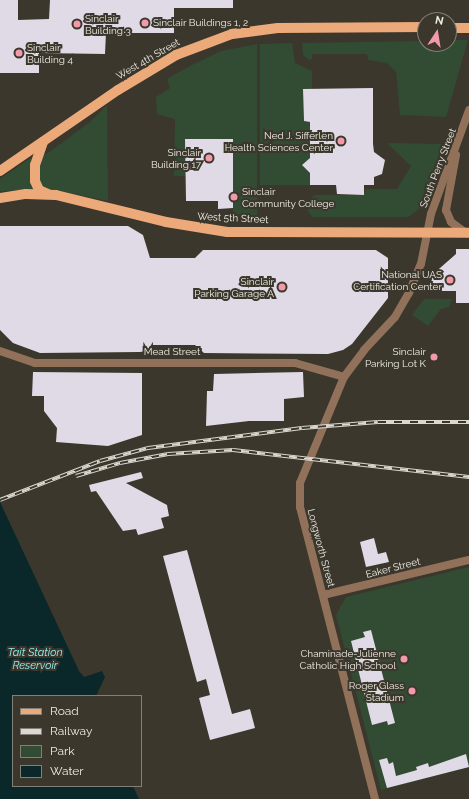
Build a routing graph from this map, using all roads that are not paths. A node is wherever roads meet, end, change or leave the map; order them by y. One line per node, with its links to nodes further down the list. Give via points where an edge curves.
1 (417, 27): 5 (main road, West 4th Street, via 278,28 232,34 176,55 118,90)
2 (457, 28): 3 (main road)
3 (469, 28)
4 (469, 110): 6 (street, South Perry Street)
5 (43, 142): 7 (main road, West 4th Street); 8 (main road, via 35,165 35,181 39,190)
6 (457, 150): 10 (street, South Perry Street, via 446,170); 11 (street, via 446,210 451,222)
7 (0, 171)
8 (49, 194): 9 (main road, West 5th Street); 10 (main road, West 5th Street, via 85,200 171,224 219,231)
9 (0, 198)
10 (426, 233): 11 (main road, West 5th Street); 12 (street, South Perry Street, via 421,264 409,294)
11 (468, 233)
12 (391, 322): 14 (street, Longworth Street, via 357,358)
13 (0, 351): 14 (street, Mead Street, via 35,363 295,363 325,369)
14 (344, 377): 16 (street, Longworth Street, via 300,483 300,507)
15 (469, 560): 16 (street, Eaker Street)
16 (323, 595): 17 (street, Longworth Street)
17 (375, 799)

